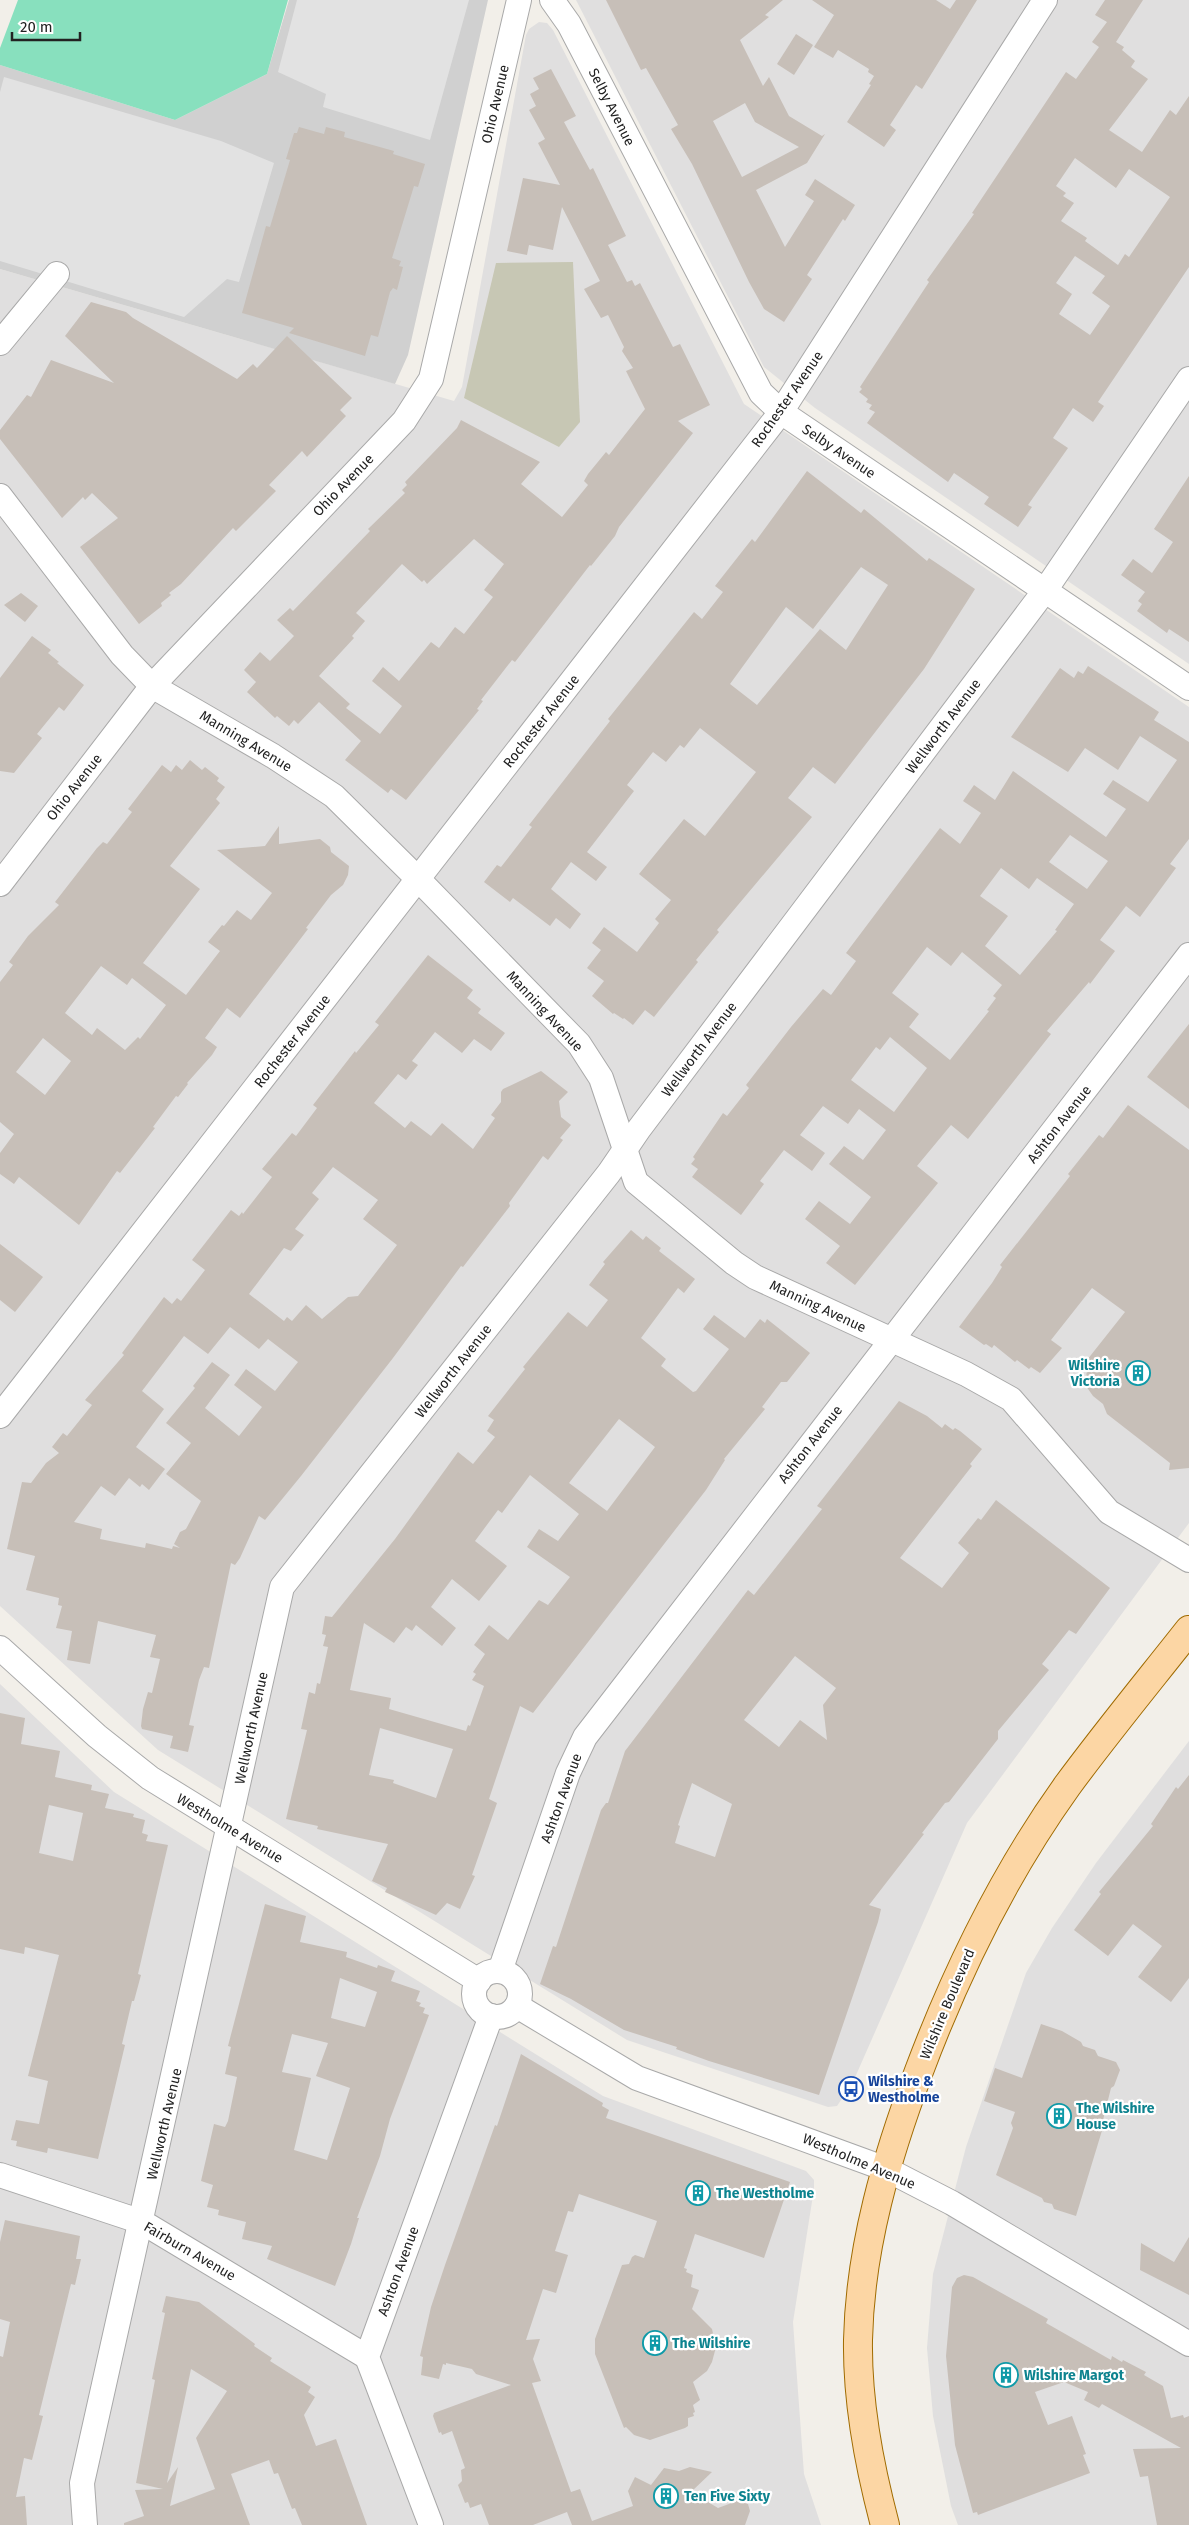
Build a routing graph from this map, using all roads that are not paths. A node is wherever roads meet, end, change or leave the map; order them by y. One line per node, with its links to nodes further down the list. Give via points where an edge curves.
1 (519, 0): 10 (street, Ohio Avenue, via 431,379 404,421)
2 (552, 0): 7 (street, Selby Avenue, via 569,24 757,388)
3 (1046, 0): 7 (street, Rochester Avenue)
4 (57, 274): 5 (street)
5 (0, 343)
6 (1189, 379): 9 (street, Wellworth Avenue)
7 (781, 412): 9 (street, Selby Avenue); 12 (street, Rochester Avenue)
8 (0, 496): 10 (street, Manning Avenue, via 122,656)
9 (1046, 589): 11 (street, Selby Avenue); 15 (street, Wellworth Avenue)
10 (152, 686): 12 (street, Manning Avenue, via 273,756 334,796); 13 (street, Ohio Avenue)
11 (1189, 688)
12 (418, 879): 15 (street, Manning Avenue, via 579,1044 600,1078); 17 (street, Rochester Avenue)
13 (0, 884)
14 (1189, 955): 16 (street, Ashton Avenue)
15 (624, 1151): 16 (street, Manning Avenue, via 636,1182 734,1263 755,1277); 21 (street, Wellworth Avenue, via 282,1587)
16 (892, 1340): 18 (street, Manning Avenue, via 1011,1399 1109,1512); 22 (street, Ashton Avenue, via 585,1737 568,1773)
17 (0, 1416)
18 (1189, 1560)
19 (1189, 1630): 26 (main road, Wilshire Boulevard, via 1066,1787 1016,1866 957,1976 901,2119)
20 (0, 1648): 21 (street, Westholme Avenue, via 97,1736 150,1778)
21 (230, 1828): 23 (street, Westholme Avenue); 28 (street, Wellworth Avenue)
22 (500, 1971): 23 (street, via 488,1973); 24 (street, via 508,1973 519,1984)
23 (479, 1980): 25 (street, via 475,1987 476,2001 479,2008)
24 (517, 2006): 25 (street, via 508,2014); 26 (street, Westholme Avenue, via 637,2078)
25 (491, 2016): 30 (street, Ashton Avenue)
26 (886, 2169): 29 (street, Westholme Avenue, via 952,2203); 33 (main road, Wilshire Boulevard, via 875,2207 862,2288 858,2342 866,2440)
27 (0, 2174): 28 (street, Fairburn Avenue)
28 (142, 2222): 30 (street, Fairburn Avenue); 31 (street, Wellworth Avenue, via 82,2483)
29 (1189, 2344)
30 (367, 2356): 32 (street)
31 (85, 2525)
32 (431, 2525)
33 (885, 2525)

